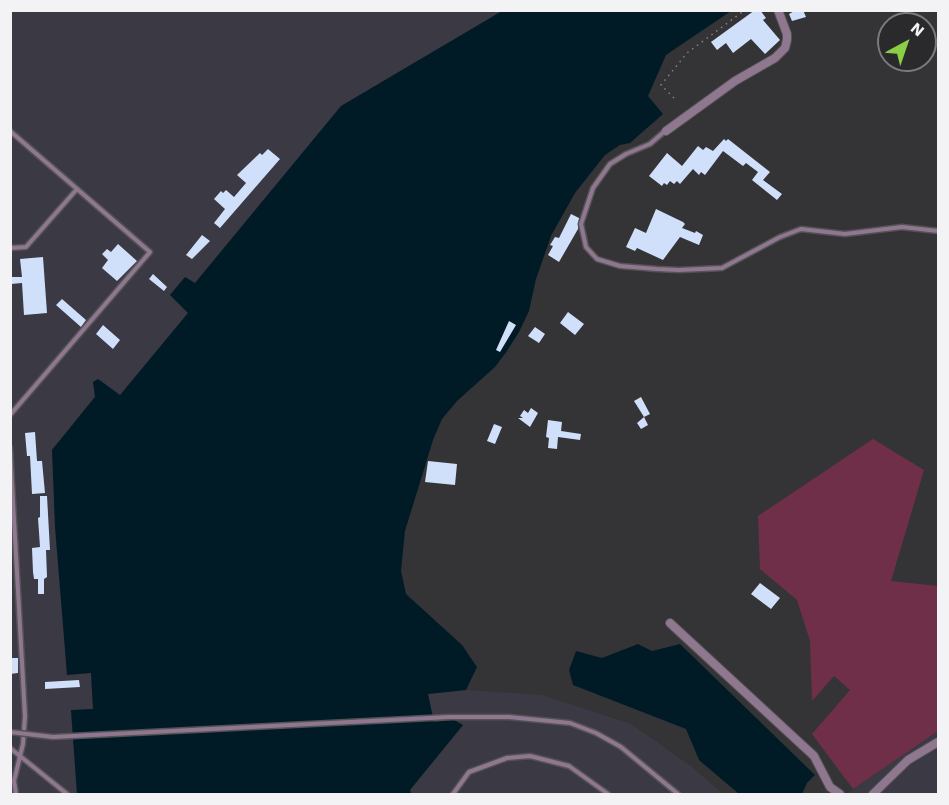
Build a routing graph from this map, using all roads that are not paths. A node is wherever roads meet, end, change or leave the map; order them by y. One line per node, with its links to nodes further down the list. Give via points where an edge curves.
1 (778, 10): 3 (street, via 787,40 776,58 735,81)
2 (10, 131): 4 (lane)
3 (666, 131): 5 (lane, via 650,144 610,164 593,188 581,224 586,247 597,259 620,266 657,269 722,268 801,229 845,234 902,227)
4 (77, 189): 6 (lane, via 26,247); 7 (lane, via 150,252)
5 (939, 231)
6 (10, 248)
7 (10, 415)
8 (10, 448): 13 (lane, via 24,694 23,744)
9 (670, 622): 19 (street, via 814,756 830,786)
10 (10, 732): 18 (lane, bridge, via 53,737 509,717 570,723 596,733 621,747)
11 (939, 742): 20 (street, via 908,760)
12 (10, 748): 13 (lane)
13 (19, 755): 14 (lane, via 14,781); 15 (lane)
14 (16, 795)
15 (67, 795)
16 (453, 795): 17 (lane, via 470,772 507,758 530,756 569,766)
17 (608, 795)
18 (678, 795)
19 (840, 795)
20 (873, 795)

